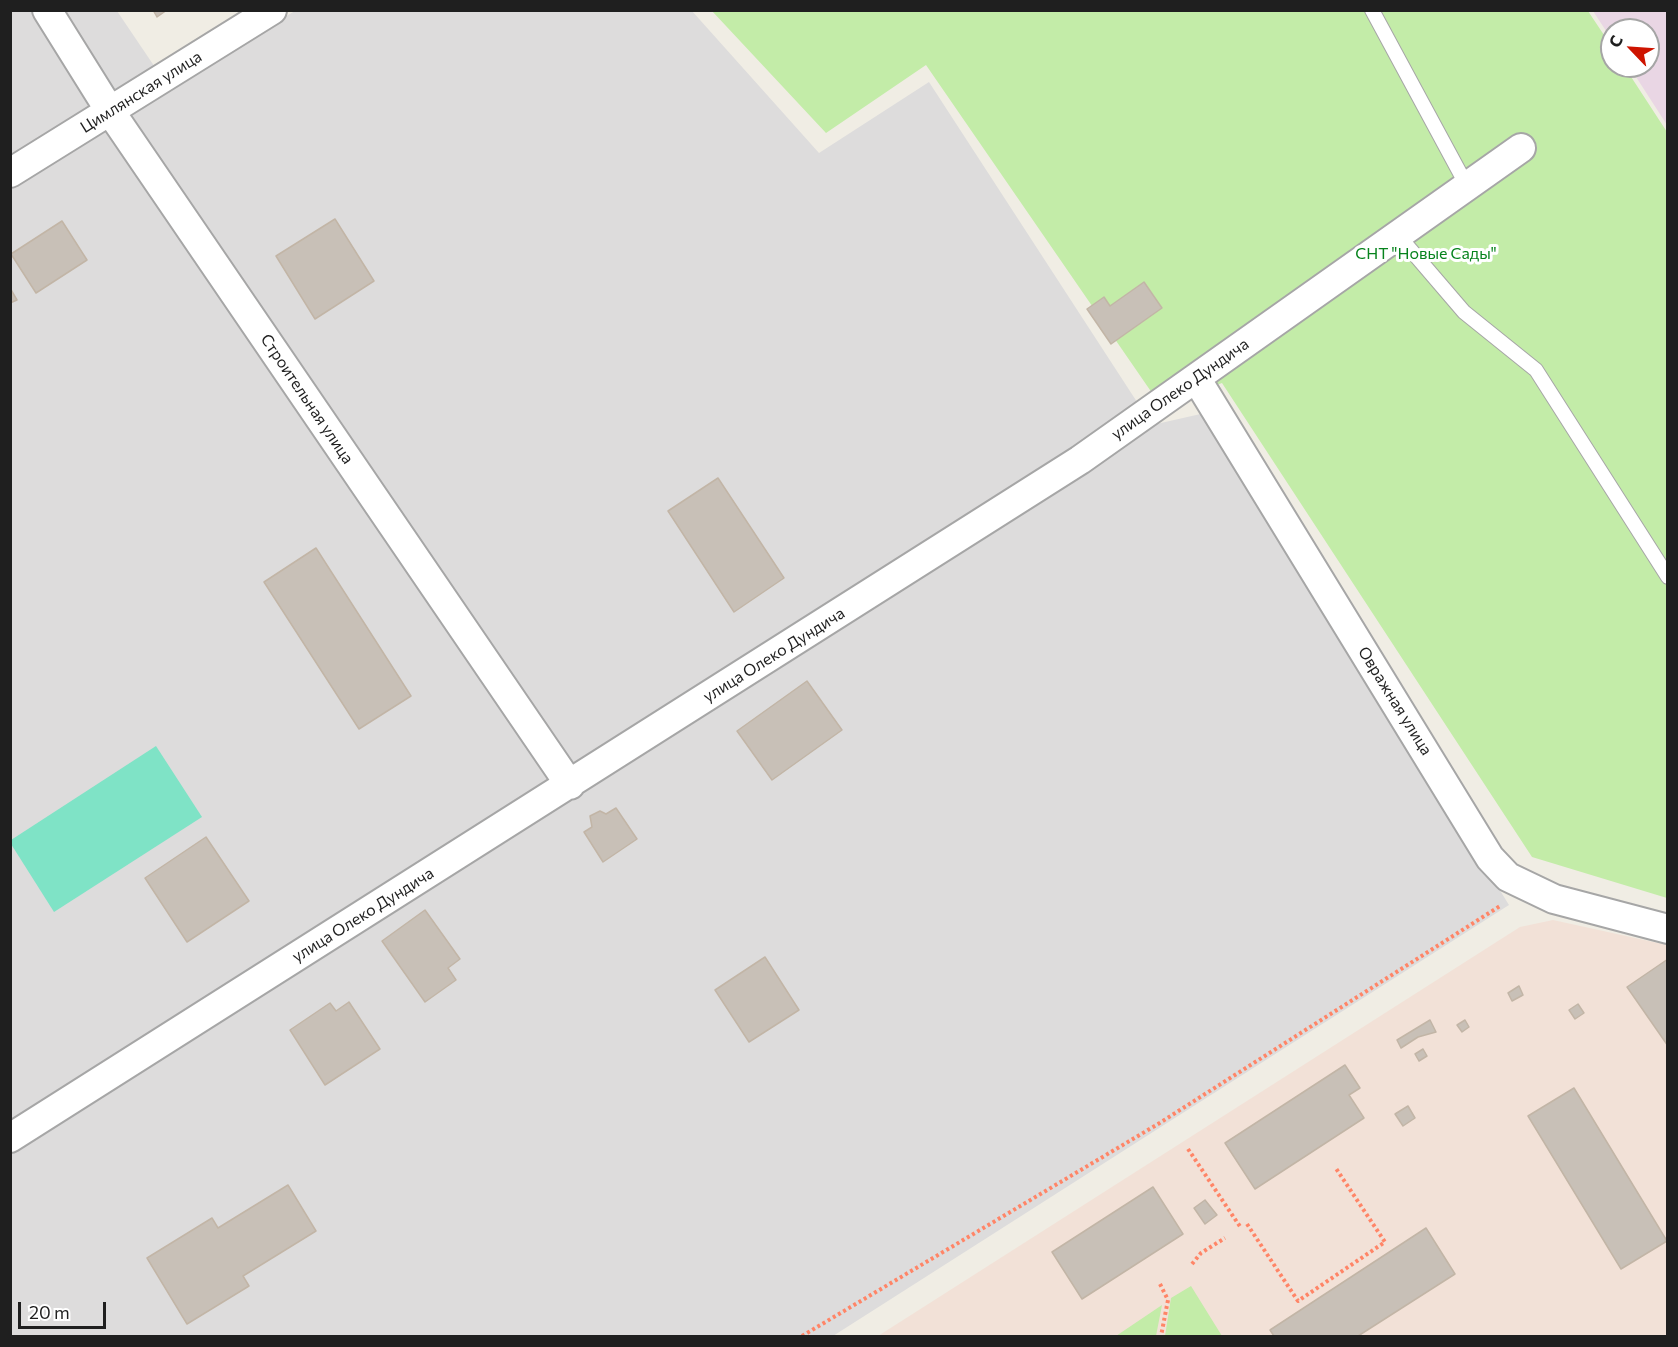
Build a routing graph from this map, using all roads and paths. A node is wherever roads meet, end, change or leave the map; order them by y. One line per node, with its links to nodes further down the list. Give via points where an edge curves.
1 (47, 10): 4 (street, Строительная улица)
2 (272, 10): 4 (street, Цимлянская улица)
3 (1372, 10): 7 (lane)
4 (110, 111): 6 (street, Цимлянская улица); 11 (street, Строительная улица)
5 (1521, 148): 7 (street, улица Олеко Дундича)
6 (10, 173)
7 (1467, 186): 8 (street, улица Олеко Дундича)
8 (1398, 235): 9 (street, улица Олеко Дундича); 10 (lane, via 1464,312 1536,370)
9 (1196, 378): 11 (street, улица Олеко Дундича, via 1080,460); 12 (street, Овражная улица, via 1490,858)
10 (1668, 577)
11 (570, 785): 14 (street, улица Олеко Дундича)
12 (1524, 887): 13 (street, Овражная улица, via 1554,899); 22 (path, via 1158,1124)
13 (1668, 929)
14 (10, 1138)
15 (1188, 1149): 18 (path)
16 (1335, 1167): 17 (path, via 1385,1242 1298,1301)
17 (1247, 1224)
18 (1241, 1228)
19 (1224, 1238): 20 (path)
20 (1192, 1264)
21 (1161, 1284): 23 (path, via 1168,1300)
22 (802, 1336)
23 (1161, 1336)

